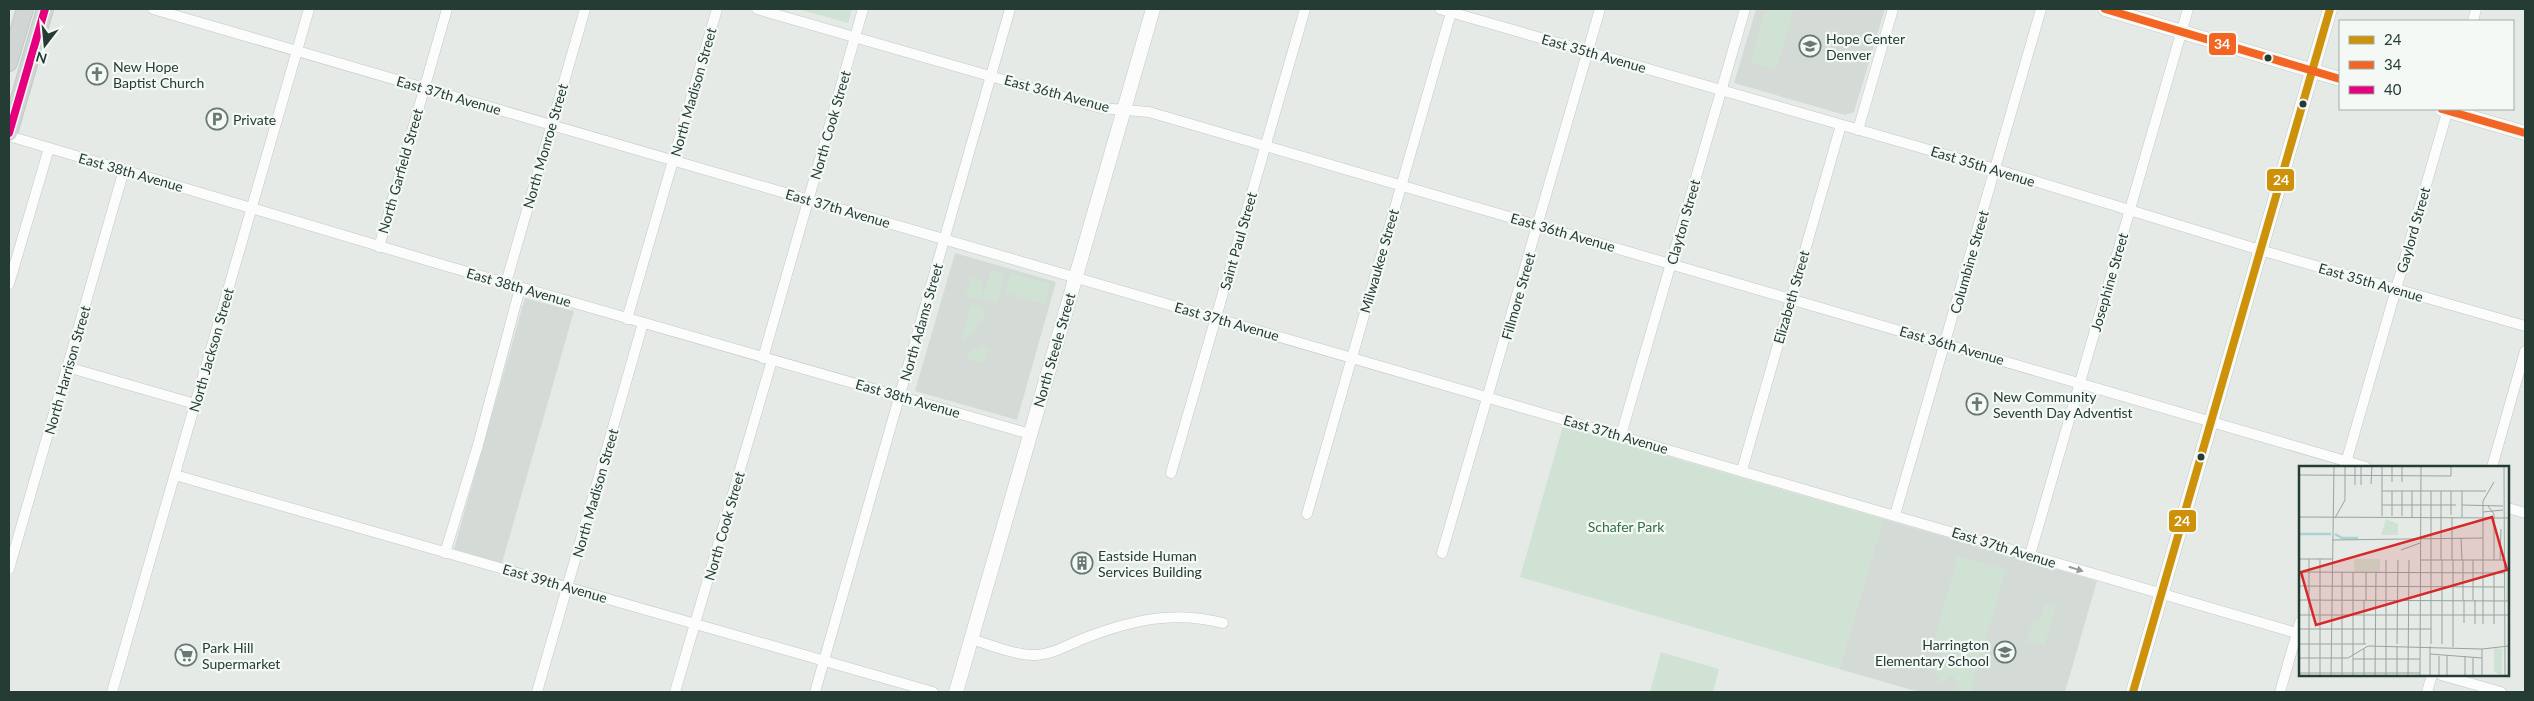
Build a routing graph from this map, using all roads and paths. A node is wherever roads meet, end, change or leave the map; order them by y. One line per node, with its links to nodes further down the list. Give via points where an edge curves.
1 (25, 9): 27 (main road)
2 (45, 9): 40 (main road)
3 (153, 9): 22 (street, East 37th Avenue)
4 (309, 9): 25 (street, North Jackson Street)
5 (447, 9): 31 (street, North Garfield Street)
6 (585, 9): 36 (street, North Monroe Street)
7 (717, 9): 43 (street, North Madison Street)
8 (758, 9): 24 (street, East 36th Avenue)
9 (863, 9): 24 (street, North Cook Street)
10 (1010, 9): 29 (street, North Adams Street)
11 (1153, 9): 33 (street, North Steele Street)
12 (1305, 9): 41 (street, Saint Paul Street)
13 (1440, 9): 21 (street, East 35th Avenue)
14 (1600, 9): 26 (street, Fillmore Street)
15 (1745, 9): 32 (street, Clayton Street)
16 (1893, 9): 38 (street)
17 (2041, 9): 44 (street, Columbine Street)
18 (2104, 9): 23 (street)
19 (2188, 9): 23 (street, Josephine Street)
20 (2330, 9): 28 (street)
21 (1452, 10): 26 (street, East 35th Avenue); 46 (street, Milwaukee Street)
22 (171, 11): 25 (street, East 37th Avenue)
23 (2181, 31): 28 (street); 49 (street, Josephine Street)
24 (855, 37): 29 (street, East 36th Avenue); 47 (street, North Cook Street)
25 (297, 51): 31 (street, East 37th Avenue); 48 (street, North Jackson Street)
26 (1588, 52): 32 (street, East 35th Avenue); 50 (street, Fillmore Street)
27 (9, 63)
28 (2312, 71): 30 (street); 53 (street)
29 (991, 75): 33 (street, East 36th Avenue, via 1101,108); 51 (street, North Adams Street)
30 (2339, 79)
31 (424, 88): 36 (street, East 37th Avenue); 52 (street, North Garfield Street)
32 (1721, 90): 37 (street, East 35th Avenue); 54 (street, Clayton Street)
33 (1123, 108): 41 (street, East 36th Avenue, via 1149,112); 55 (street, North Steele Street)
34 (2446, 110): 59 (street, Gaylord Street)
35 (2449, 110): 39 (street)
36 (552, 124): 43 (street, East 37th Avenue); 56 (street, North Monroe Street)
37 (1841, 124): 38 (street, East 35th Avenue); 60 (street, Elizabeth Street)
38 (1858, 130): 44 (street, East 35th Avenue)
39 (2525, 132)
40 (9, 135): 42 (street, East 38th Avenue)
41 (1265, 146): 46 (street, East 36th Avenue); 62 (street, Saint Paul Street)
42 (49, 148): 45 (street, East 38th Avenue); 57 (street)
43 (673, 159): 47 (street, East 37th Avenue); 61 (street, North Madison Street)
44 (1995, 169): 49 (street, East 35th Avenue); 65 (street, Columbine Street)
45 (124, 170): 48 (street, East 38th Avenue); 69 (street, North Harrison Street)
46 (1401, 185): 50 (street, East 36th Avenue); 67 (street, Milwaukee Street)
47 (808, 199): 51 (street, East 37th Avenue); 68 (street, North Cook Street)
48 (252, 208): 52 (street, East 38th Avenue); 73 (street, North Jackson Street)
49 (2130, 210): 53 (street, East 35th Avenue); 70 (street, Josephine Street)
50 (1538, 225): 54 (street, East 36th Avenue); 72 (street, Fillmore Street)
51 (944, 239): 55 (street, East 37th Avenue); 71 (street, North Adams Street)
52 (379, 247): 56 (street, East 38th Avenue)
53 (2260, 250): 59 (street, East 35th Avenue); 74 (street)
54 (1671, 264): 60 (street, East 36th Avenue); 76 (street, Clayton Street)
55 (1075, 277): 62 (street, East 37th Avenue); 75 (street, North Steele Street)
56 (506, 283): 58 (street, East 38th Avenue)
57 (9, 284)
58 (520, 288): 61 (street, East 38th Avenue); 87 (street)
59 (2396, 289): 64 (street, East 35th Avenue); 77 (street, Gaylord Street)
60 (1791, 298): 65 (street, East 36th Avenue); 80 (street, Elizabeth Street)
61 (627, 318): 63 (street, East 38th Avenue)
62 (1216, 318): 67 (street, East 37th Avenue); 81 (street, Saint Paul Street)
63 (643, 323): 68 (street, East 38th Avenue); 91 (street, North Madison Street)
64 (2525, 326)
65 (1945, 343): 70 (street, East 36th Avenue); 86 (street, Columbine Street)
66 (2525, 351): 79 (street)
67 (1351, 357): 72 (street, East 37th Avenue); 84 (street, Milwaukee Street)
68 (767, 359): 71 (street, East 38th Avenue); 93 (street, North Cook Street)
69 (67, 367): 73 (street); 90 (street, North Harrison Street)
70 (2080, 383): 74 (street, East 36th Avenue); 89 (street, Josephine Street)
71 (900, 396): 75 (street, East 38th Avenue); 97 (street, North Adams Street)
72 (1489, 396): 76 (street, East 37th Avenue); 88 (street, Fillmore Street)
73 (195, 404): 82 (street, North Jackson Street)
74 (2210, 423): 77 (street, East 36th Avenue); 92 (street)
75 (1030, 434): 96 (street, North Steele Street)
76 (1621, 435): 80 (street, East 37th Avenue)
77 (2345, 464): 78 (street, East 36th Avenue)
78 (2359, 466)
79 (2492, 466)
80 (1742, 470): 86 (street, East 37th Avenue)
81 (1171, 474)
82 (175, 475): 87 (street, East 39th Avenue); 100 (street, North Jackson Street)
83 (2509, 508): 85 (street)
84 (1306, 514)
85 (2525, 514)
86 (1895, 515): 89 (street, East 37th Avenue)
87 (445, 553): 91 (street, East 39th Avenue)
88 (1442, 553)
89 (2030, 555): 92 (street, East 37th Avenue, one-way to 92)
90 (9, 569)
91 (568, 586): 93 (street, East 39th Avenue); 101 (street, North Madison Street)
92 (2161, 594): 95 (street, East 37th Avenue); 106 (street)
93 (695, 623): 97 (street, East 39th Avenue); 102 (street, North Cook Street)
94 (1223, 623): 96 (street, via 1187,616 1148,618 1034,655)
95 (2299, 633): 107 (street)
96 (971, 639): 105 (street, North Steele Street)
97 (824, 661): 103 (street, North Adams Street); 104 (street, East 39th Avenue)
98 (2432, 676): 108 (street)
99 (2445, 676): 109 (street)
100 (112, 692)
101 (537, 692)
102 (675, 692)
103 (815, 692)
104 (933, 692)
105 (956, 692)
106 (2133, 692)
107 (2280, 692)
108 (2427, 692)
109 (2501, 692)

